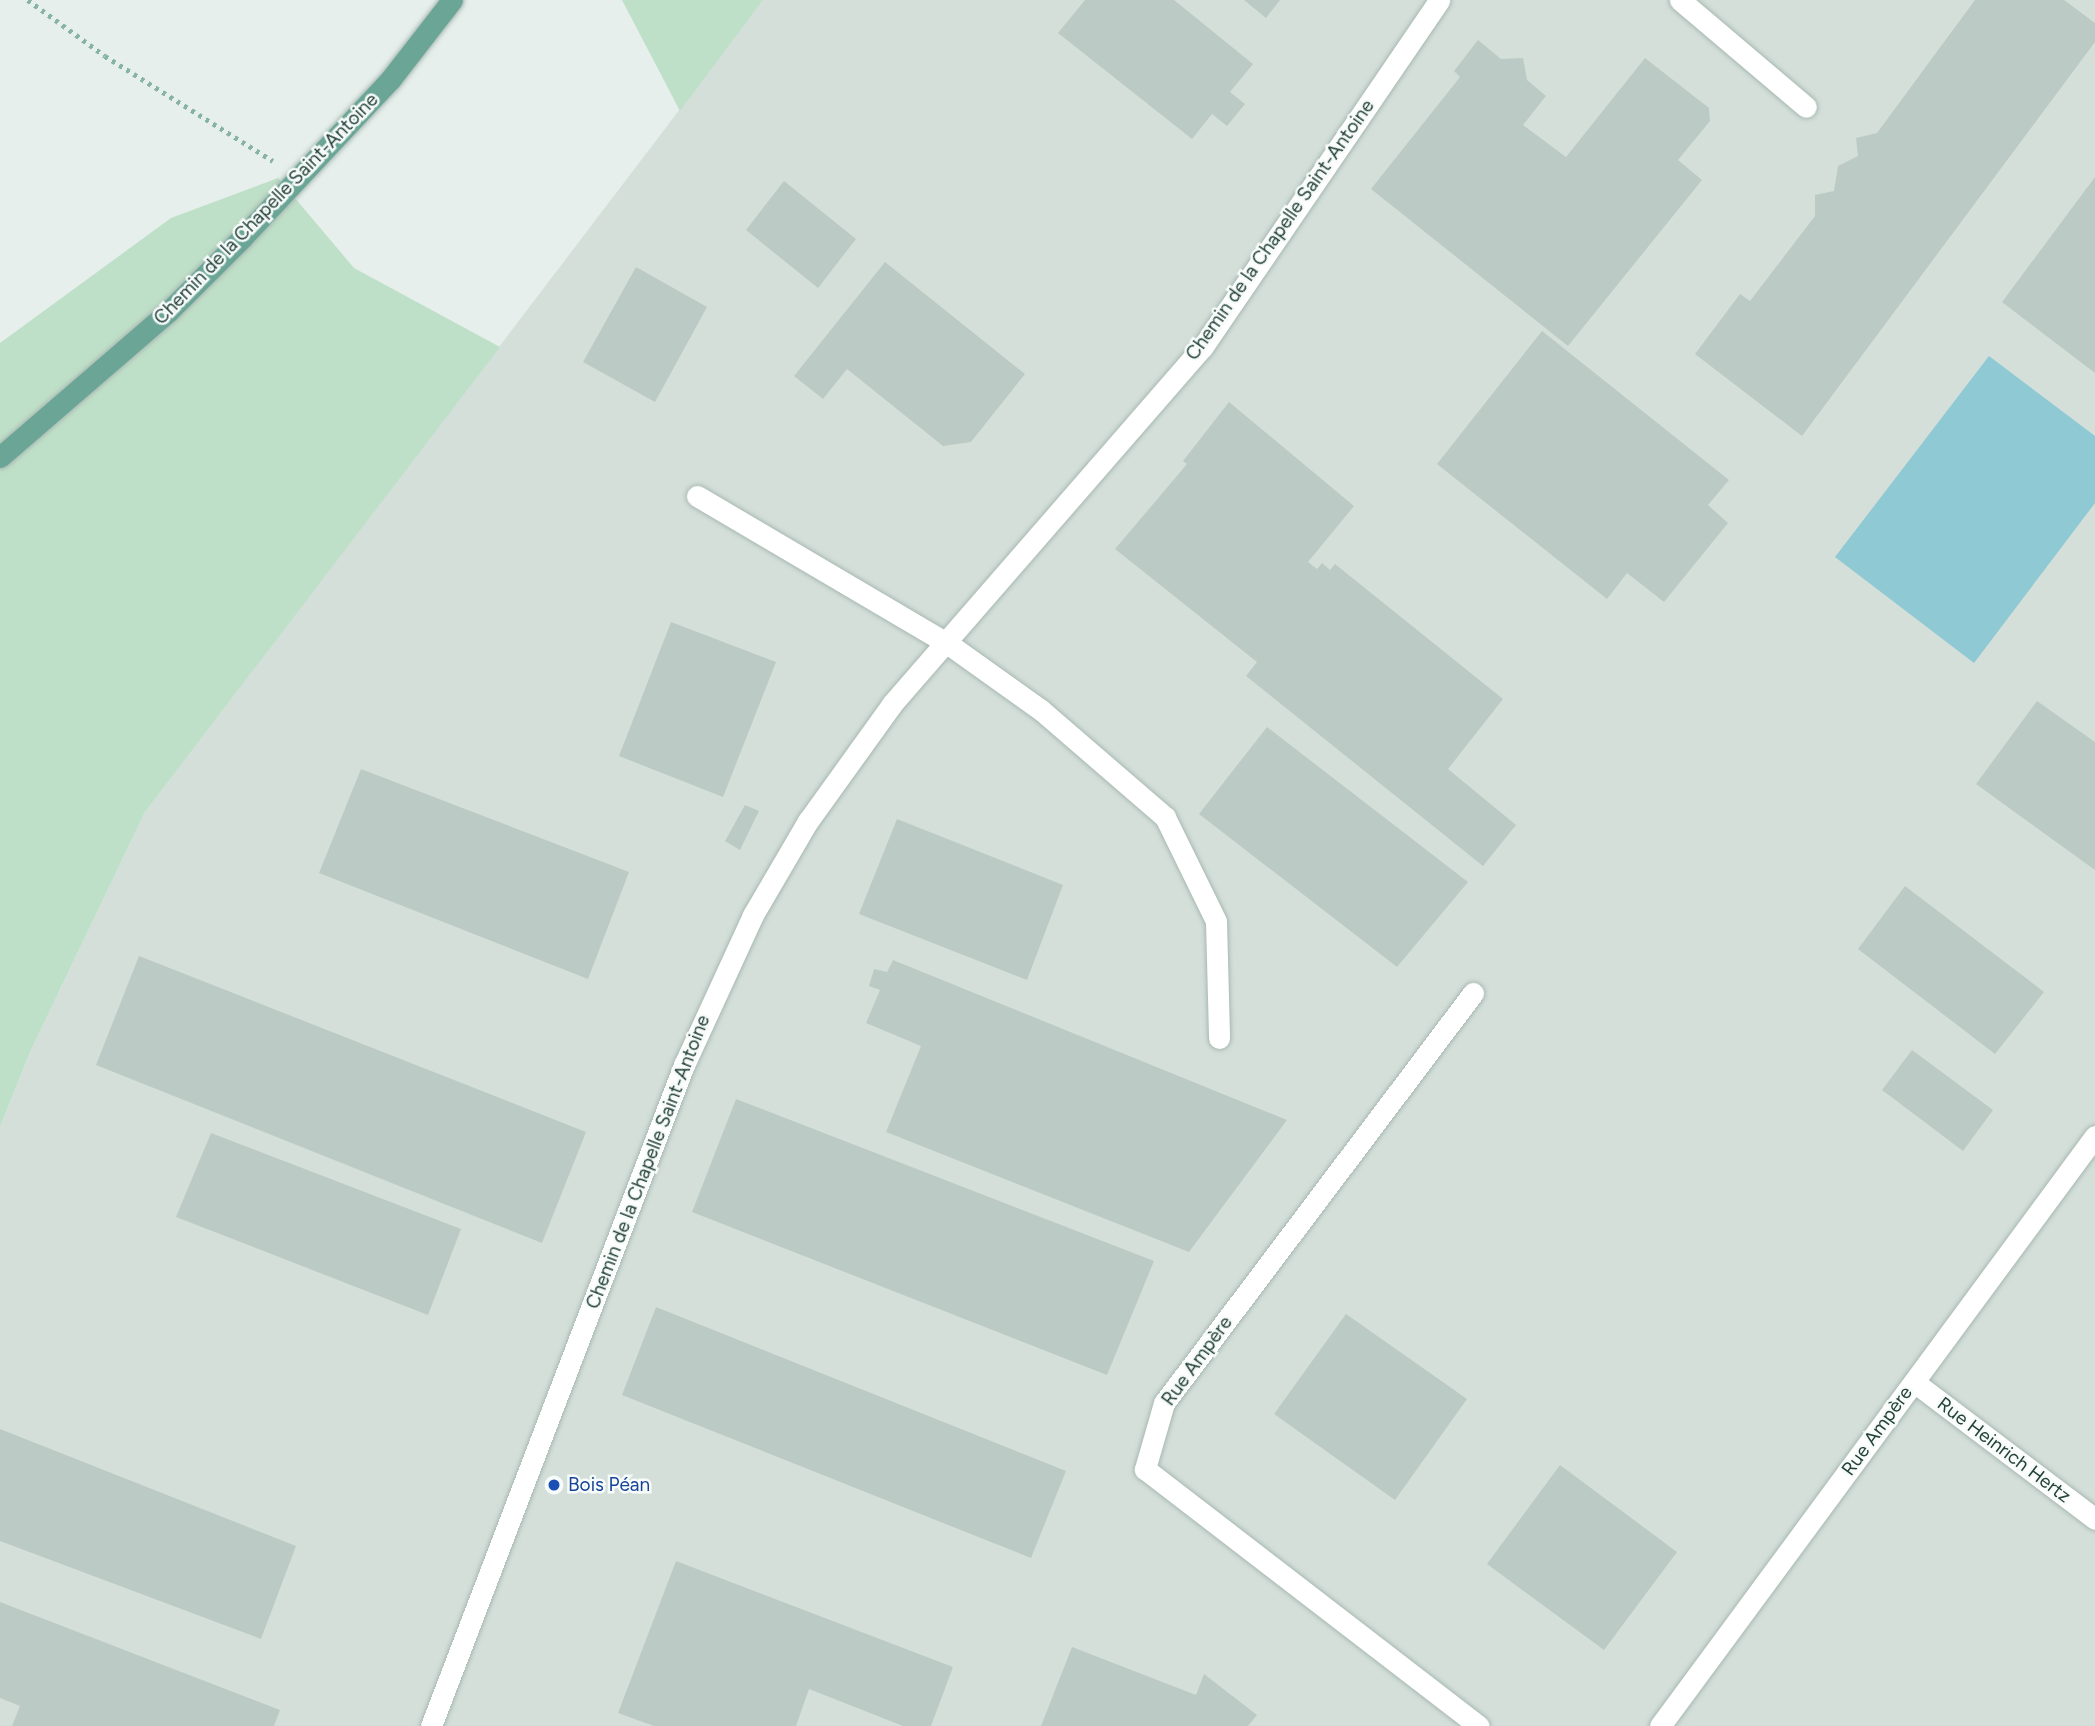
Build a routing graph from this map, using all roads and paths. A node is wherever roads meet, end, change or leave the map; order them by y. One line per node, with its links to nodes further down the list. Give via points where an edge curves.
1 (28, 0): 6 (path, via 105,56)
2 (452, 0): 6 (main road, Chemin de la Chapelle Saint-Antoine, via 390,80)
3 (1438, 0): 9 (street, Chemin de la Chapelle Saint-Antoine, via 1202,348)
4 (1680, 0): 5 (street)
5 (1806, 107)
6 (300, 178): 7 (main road, Chemin de la Chapelle Saint-Antoine, via 169,311)
7 (0, 457)
8 (697, 496): 9 (street)
9 (947, 643): 11 (street, via 1041,710 1165,817 1216,921); 15 (street, Chemin de la Chapelle Saint-Antoine, via 892,704 808,821 717,988)
10 (1473, 993): 16 (street, Rue Ampère, via 1164,1403 1145,1468)
11 (1219, 1038)
12 (2095, 1136): 13 (street, Rue Ampère)
13 (1914, 1382): 14 (street, Rue Heinrich Hertz); 17 (street, Rue Ampère)
14 (2095, 1519)
15 (431, 1726)
16 (1479, 1726)
17 (1660, 1726)

